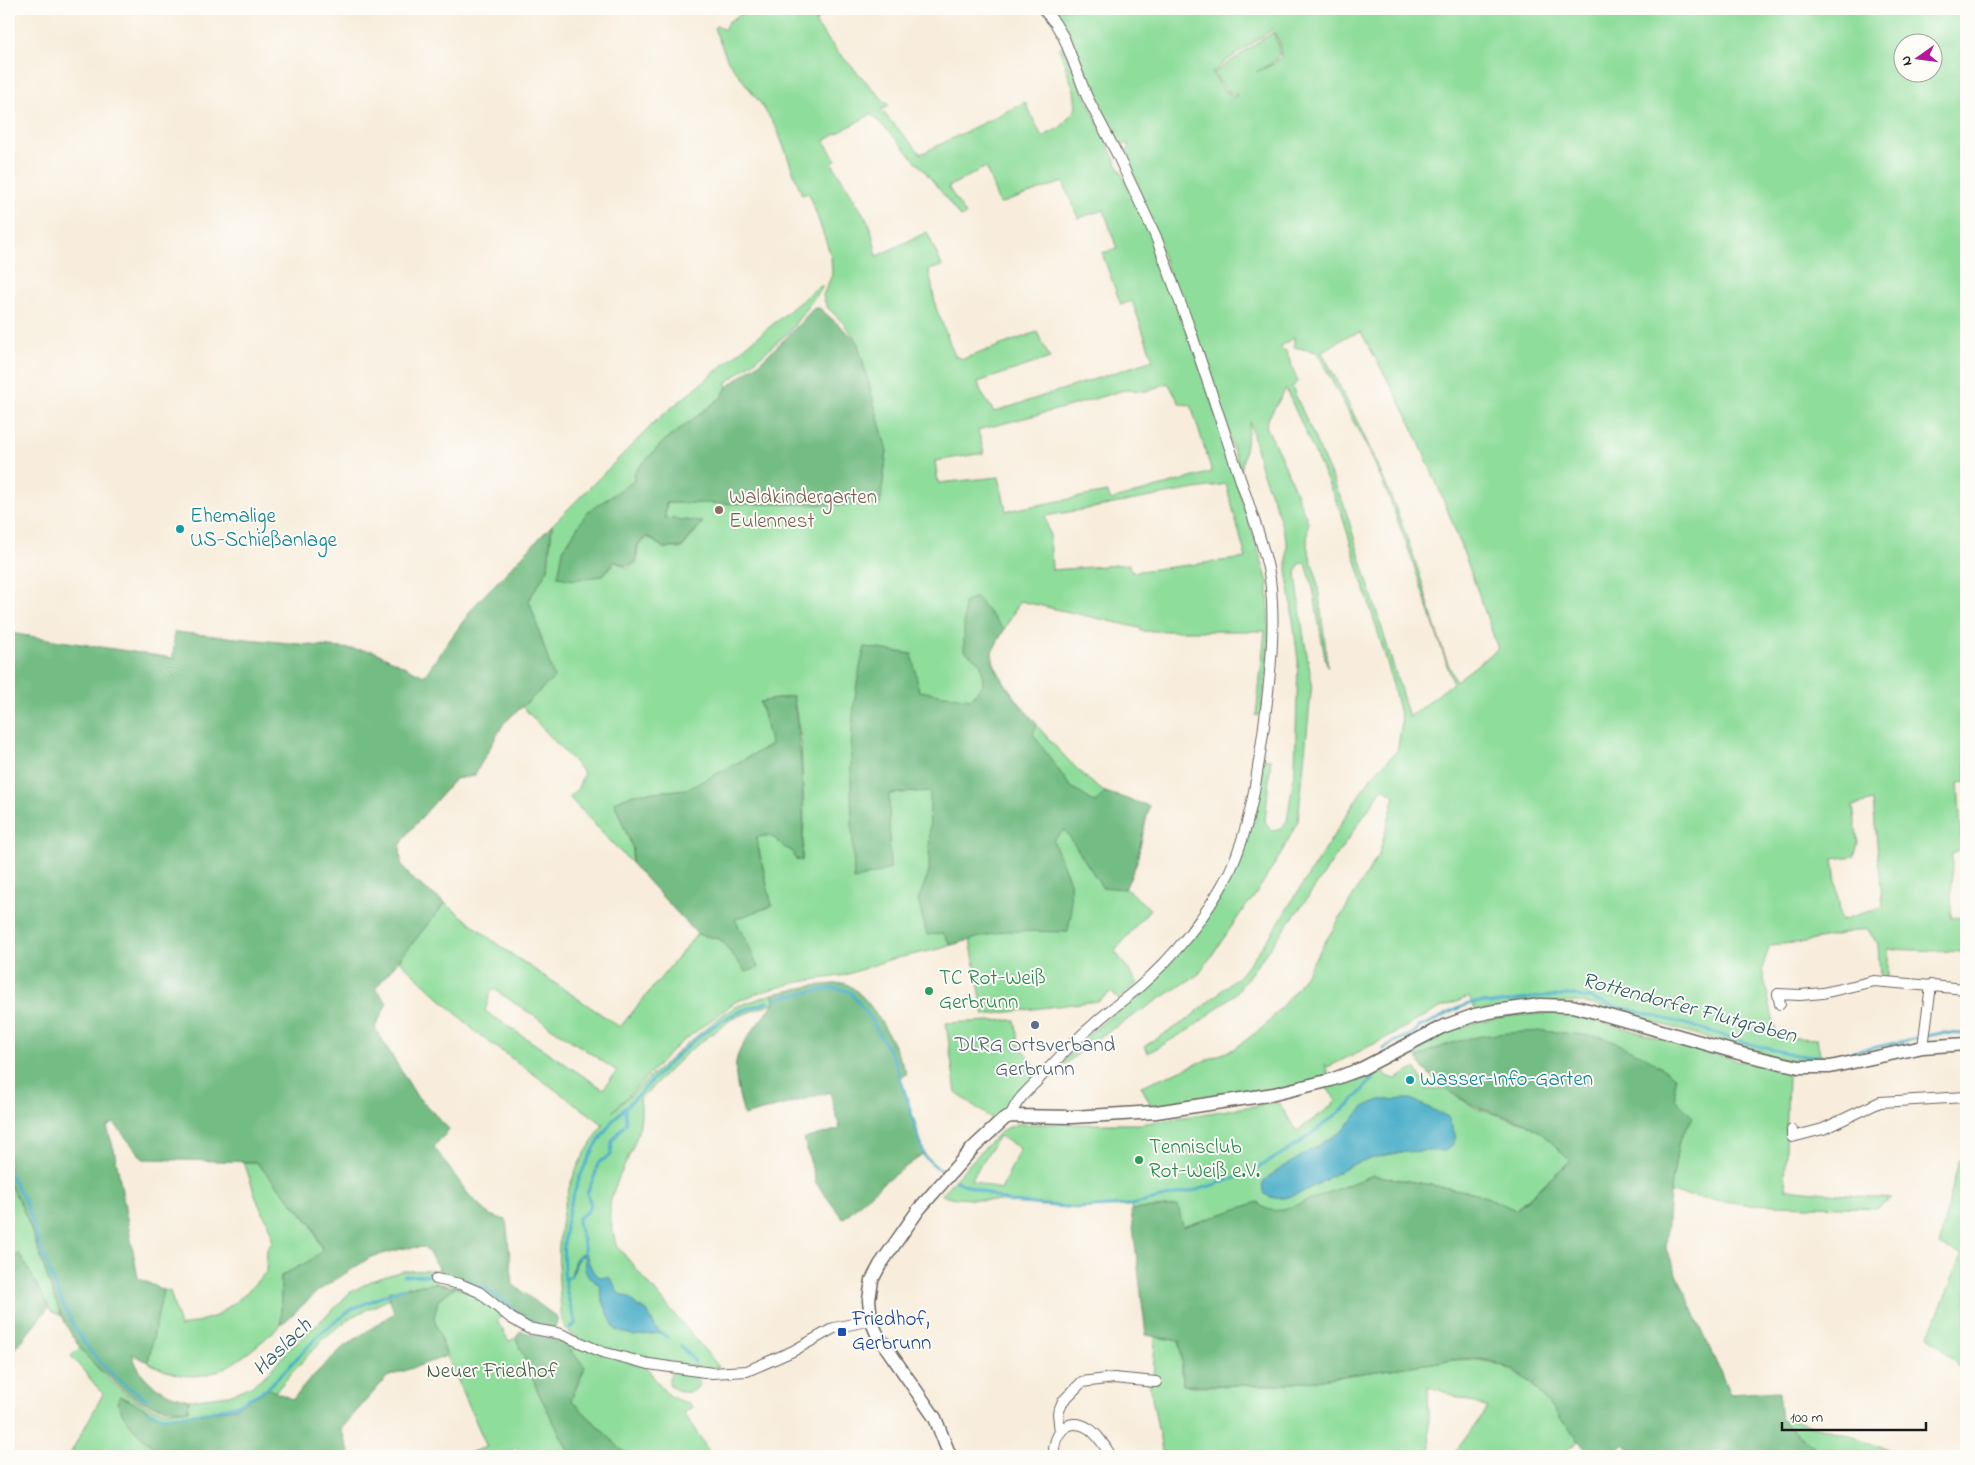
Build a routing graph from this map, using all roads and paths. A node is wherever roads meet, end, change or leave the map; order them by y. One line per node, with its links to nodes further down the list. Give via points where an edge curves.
1 (1043, 9): 8 (street, via 1064,38 1087,98 1134,187 1166,261 1259,535 1270,578 1272,619 1268,689 1254,793 1245,830 1229,872 1184,942 1163,965 1058,1057)
2 (1777, 983): 3 (street, via 1779,999 1874,981)
3 (1930, 986): 4 (street); 6 (street)
4 (1966, 989)
5 (1966, 1044): 6 (street)
6 (1924, 1047): 8 (street, via 1830,1067 1799,1067 1588,1010 1565,1005 1540,1005 1495,1011 1457,1021 1361,1069 1315,1085 1274,1094 1156,1112)
7 (1966, 1097): 9 (street, via 1880,1102 1823,1129)
8 (1004, 1120): 11 (street, via 944,1180 908,1223 880,1265 872,1280)
9 (1791, 1136)
10 (436, 1279): 11 (street, via 479,1292 528,1328 560,1334 602,1352 649,1364 712,1373 747,1371 834,1328)
11 (871, 1320): 14 (street, via 877,1334 935,1418)
12 (1156, 1382): 13 (street, via 1114,1378 1082,1382 1063,1401 1058,1413)
13 (1060, 1432): 15 (street, via 1055,1440); 16 (street, via 1074,1425 1085,1426 1095,1433)
14 (950, 1456)
15 (1054, 1456)
16 (1111, 1456)

